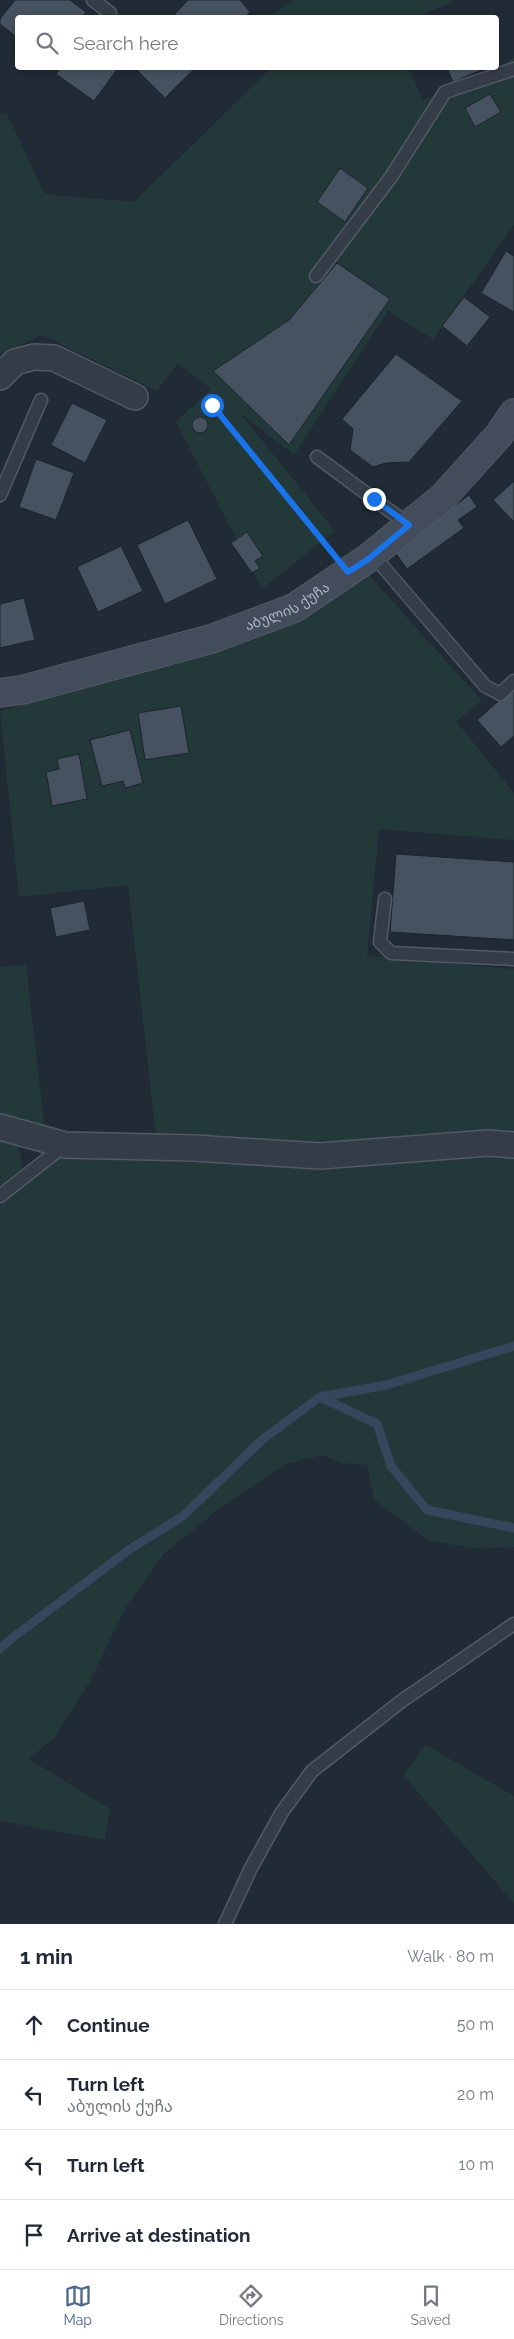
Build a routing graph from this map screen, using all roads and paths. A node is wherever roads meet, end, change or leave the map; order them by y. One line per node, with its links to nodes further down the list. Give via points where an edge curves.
1 (93, 0): 2 (lane)
2 (110, 13)
3 (514, 69): 4 (lane, via 445,92 391,177)
4 (316, 276)
5 (0, 377): 6 (street, via 16,362 34,357 54,358)
6 (135, 397)
7 (41, 400): 11 (lane)
8 (212, 405): 14 (path)
9 (514, 413): 12 (street, აბულის ქუჩა, via 499,435 443,497)
10 (317, 457): 12 (lane)
11 (0, 495)
12 (409, 525): 13 (street, აბულის ქუჩა)
13 (373, 554): 14 (street, აბულის ქუჩა); 15 (lane, via 485,686 500,694)
14 (348, 572): 16 (street, აბულის ქუჩა, via 294,608 211,639 22,690)
15 (514, 680)
16 (0, 693)
17 (385, 899): 18 (lane, via 380,942 391,953)
18 (514, 959)
19 (0, 1127): 20 (street)
20 (65, 1145): 21 (street, via 194,1148 320,1156 488,1143); 22 (lane)
21 (514, 1145)
22 (0, 1196)
23 (514, 1624): 24 (lane, via 403,1700 312,1772 282,1812)
24 (225, 1924)

